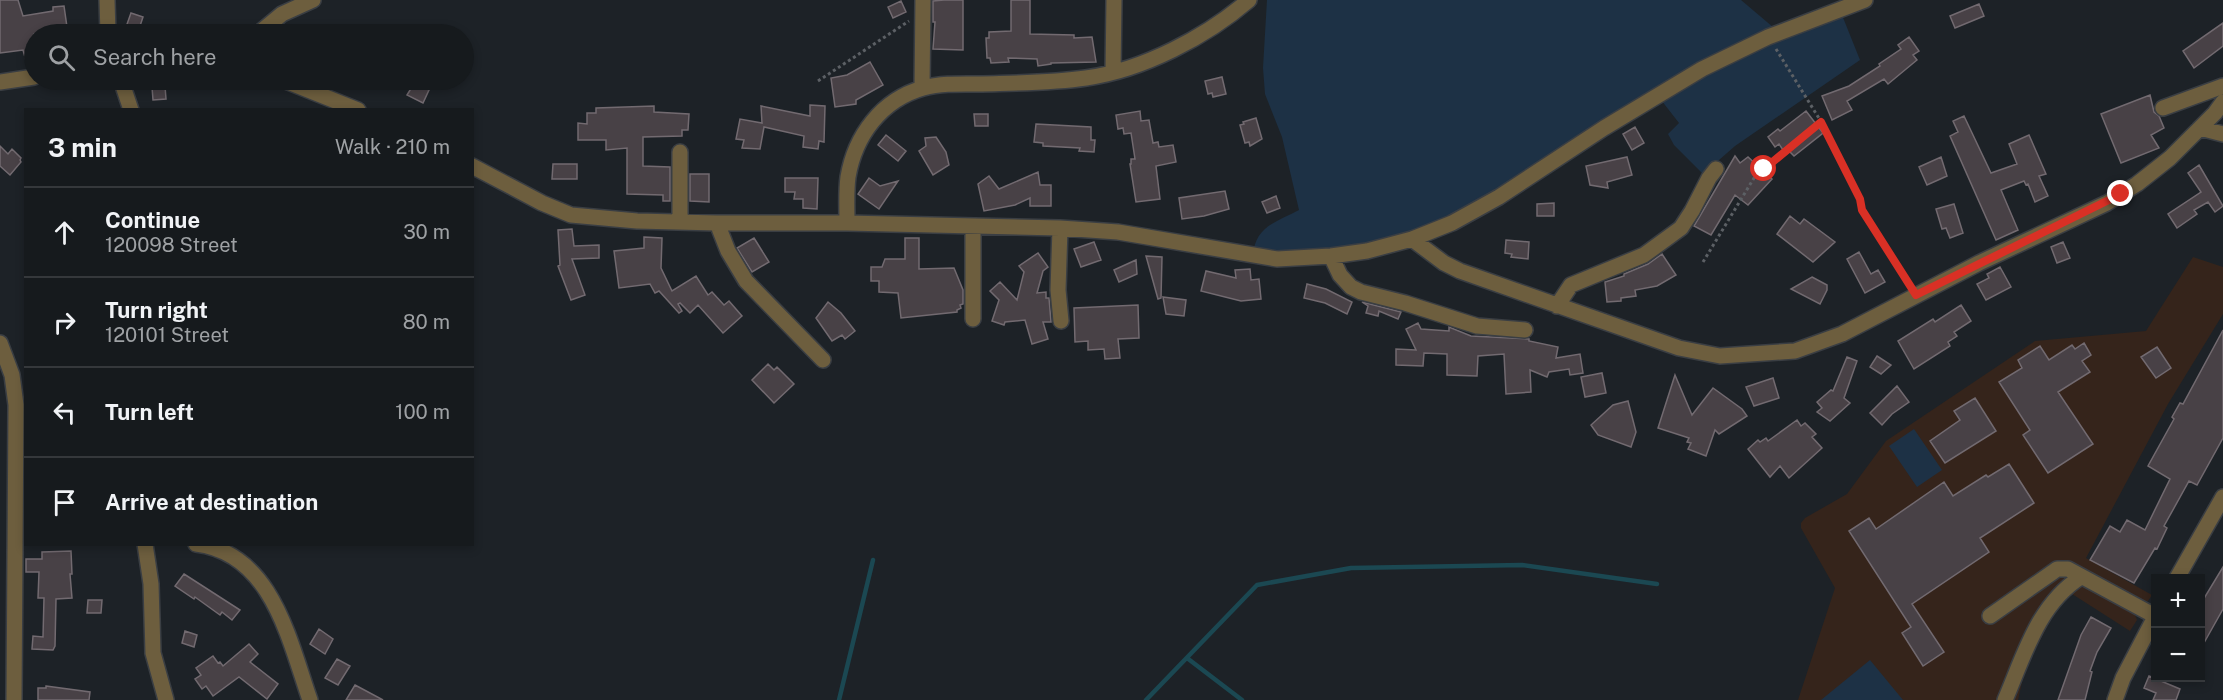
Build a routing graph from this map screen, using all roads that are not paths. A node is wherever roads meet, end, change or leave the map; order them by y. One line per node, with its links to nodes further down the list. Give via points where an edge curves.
1 (107, 0): 7 (street)
2 (313, 0): 8 (street)
3 (1114, 0): 9 (street)
4 (1249, 0): 9 (street, via 1208,32)
5 (1865, 0): 30 (street, via 1702,69 1477,211)
6 (923, 6): 13 (street)
7 (108, 24)
8 (270, 24)
9 (1113, 72): 13 (street, via 1059,82 942,84)
10 (24, 78): 11 (street)
11 (0, 82)
12 (2223, 86): 19 (street)
13 (922, 88): 27 (street, via 887,106 859,140 848,178)
14 (125, 90): 17 (street)
15 (308, 90): 18 (street)
16 (2223, 102): 20 (street)
17 (130, 108)
18 (353, 108)
19 (2163, 108)
20 (2200, 128): 21 (street); 32 (street, via 2151,174 2107,203 2041,232 1851,329 1796,351 1720,356 1678,348)
21 (2223, 134)
22 (680, 152): 25 (street)
23 (474, 167): 25 (street, via 571,215)
24 (1716, 169): 32 (street, via 1681,228 1644,255 1571,285)
25 (680, 221): 26 (street)
26 (717, 223): 27 (street); 37 (street, via 746,281)
27 (847, 223): 28 (street)
28 (973, 226): 29 (street); 33 (street)
29 (1060, 228): 31 (street, via 1118,232 1277,259); 34 (street)
30 (1412, 238): 31 (street); 32 (street, via 1460,271)
31 (1331, 256): 35 (street, via 1346,281 1361,292 1477,326)
32 (1557, 306)
33 (973, 319)
34 (1061, 321)
35 (1525, 330)
36 (0, 343): 38 (street)
37 (823, 360)
38 (21, 405): 40 (street)
39 (2223, 497): 43 (street)
40 (20, 541): 48 (street)
41 (145, 546): 49 (street, via 153,652)
42 (203, 546): 50 (street, via 235,558 264,585 281,619)
43 (2180, 574)
44 (2081, 577): 45 (street); 46 (street, via 2068,569 2057,569); 51 (street, via 2043,615)
45 (2151, 614)
46 (1990, 616)
47 (2151, 624): 52 (street)
48 (14, 700)
49 (166, 700)
50 (310, 700)
51 (2005, 700)
52 (2115, 700)

